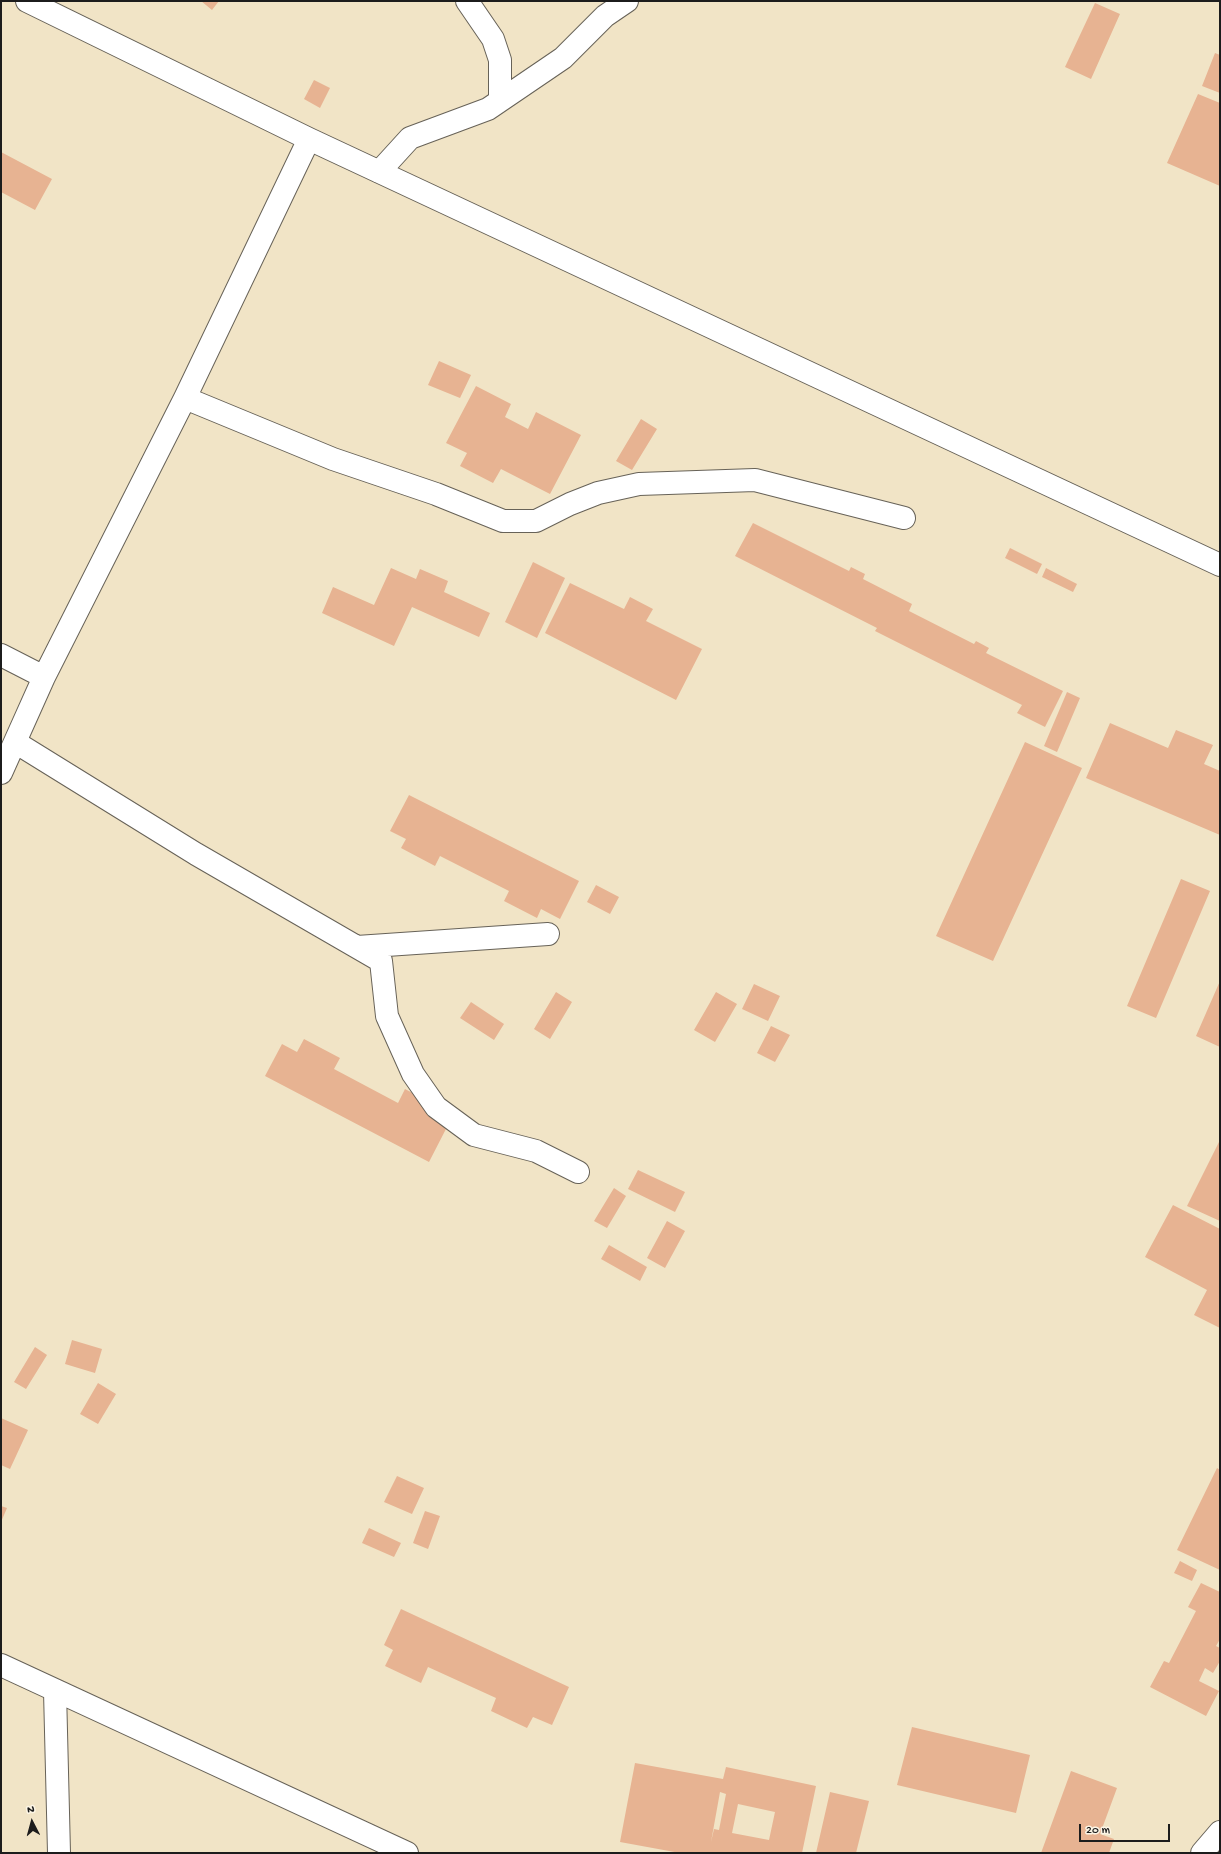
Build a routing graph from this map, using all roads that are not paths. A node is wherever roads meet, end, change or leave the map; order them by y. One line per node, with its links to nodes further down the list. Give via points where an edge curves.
1 (27, 1): 5 (street)
2 (467, 1): 4 (street, via 493,39 500,60)
3 (627, 1): 4 (street, via 605,16 562,58)
4 (500, 100): 6 (street, via 488,109 410,138)
5 (309, 139): 6 (street); 7 (street)
6 (379, 172): 9 (street)
7 (185, 398): 8 (street, via 333,458 436,494 502,521 536,521 598,493 639,484 755,480); 11 (street)
8 (904, 518)
9 (1220, 565)
10 (1, 655): 11 (street)
11 (44, 677): 12 (street)
12 (15, 742): 13 (street); 15 (street, via 196,854)
13 (1, 773)
14 (548, 934): 15 (street)
15 (356, 947): 16 (street, via 381,961 387,1016 413,1074 436,1107 474,1135 536,1150)
16 (578, 1172)
17 (1, 1665): 18 (street)
18 (55, 1691): 20 (street); 21 (street)
19 (1220, 1832): 22 (street)
20 (59, 1853)
21 (407, 1853)
22 (1202, 1853)

